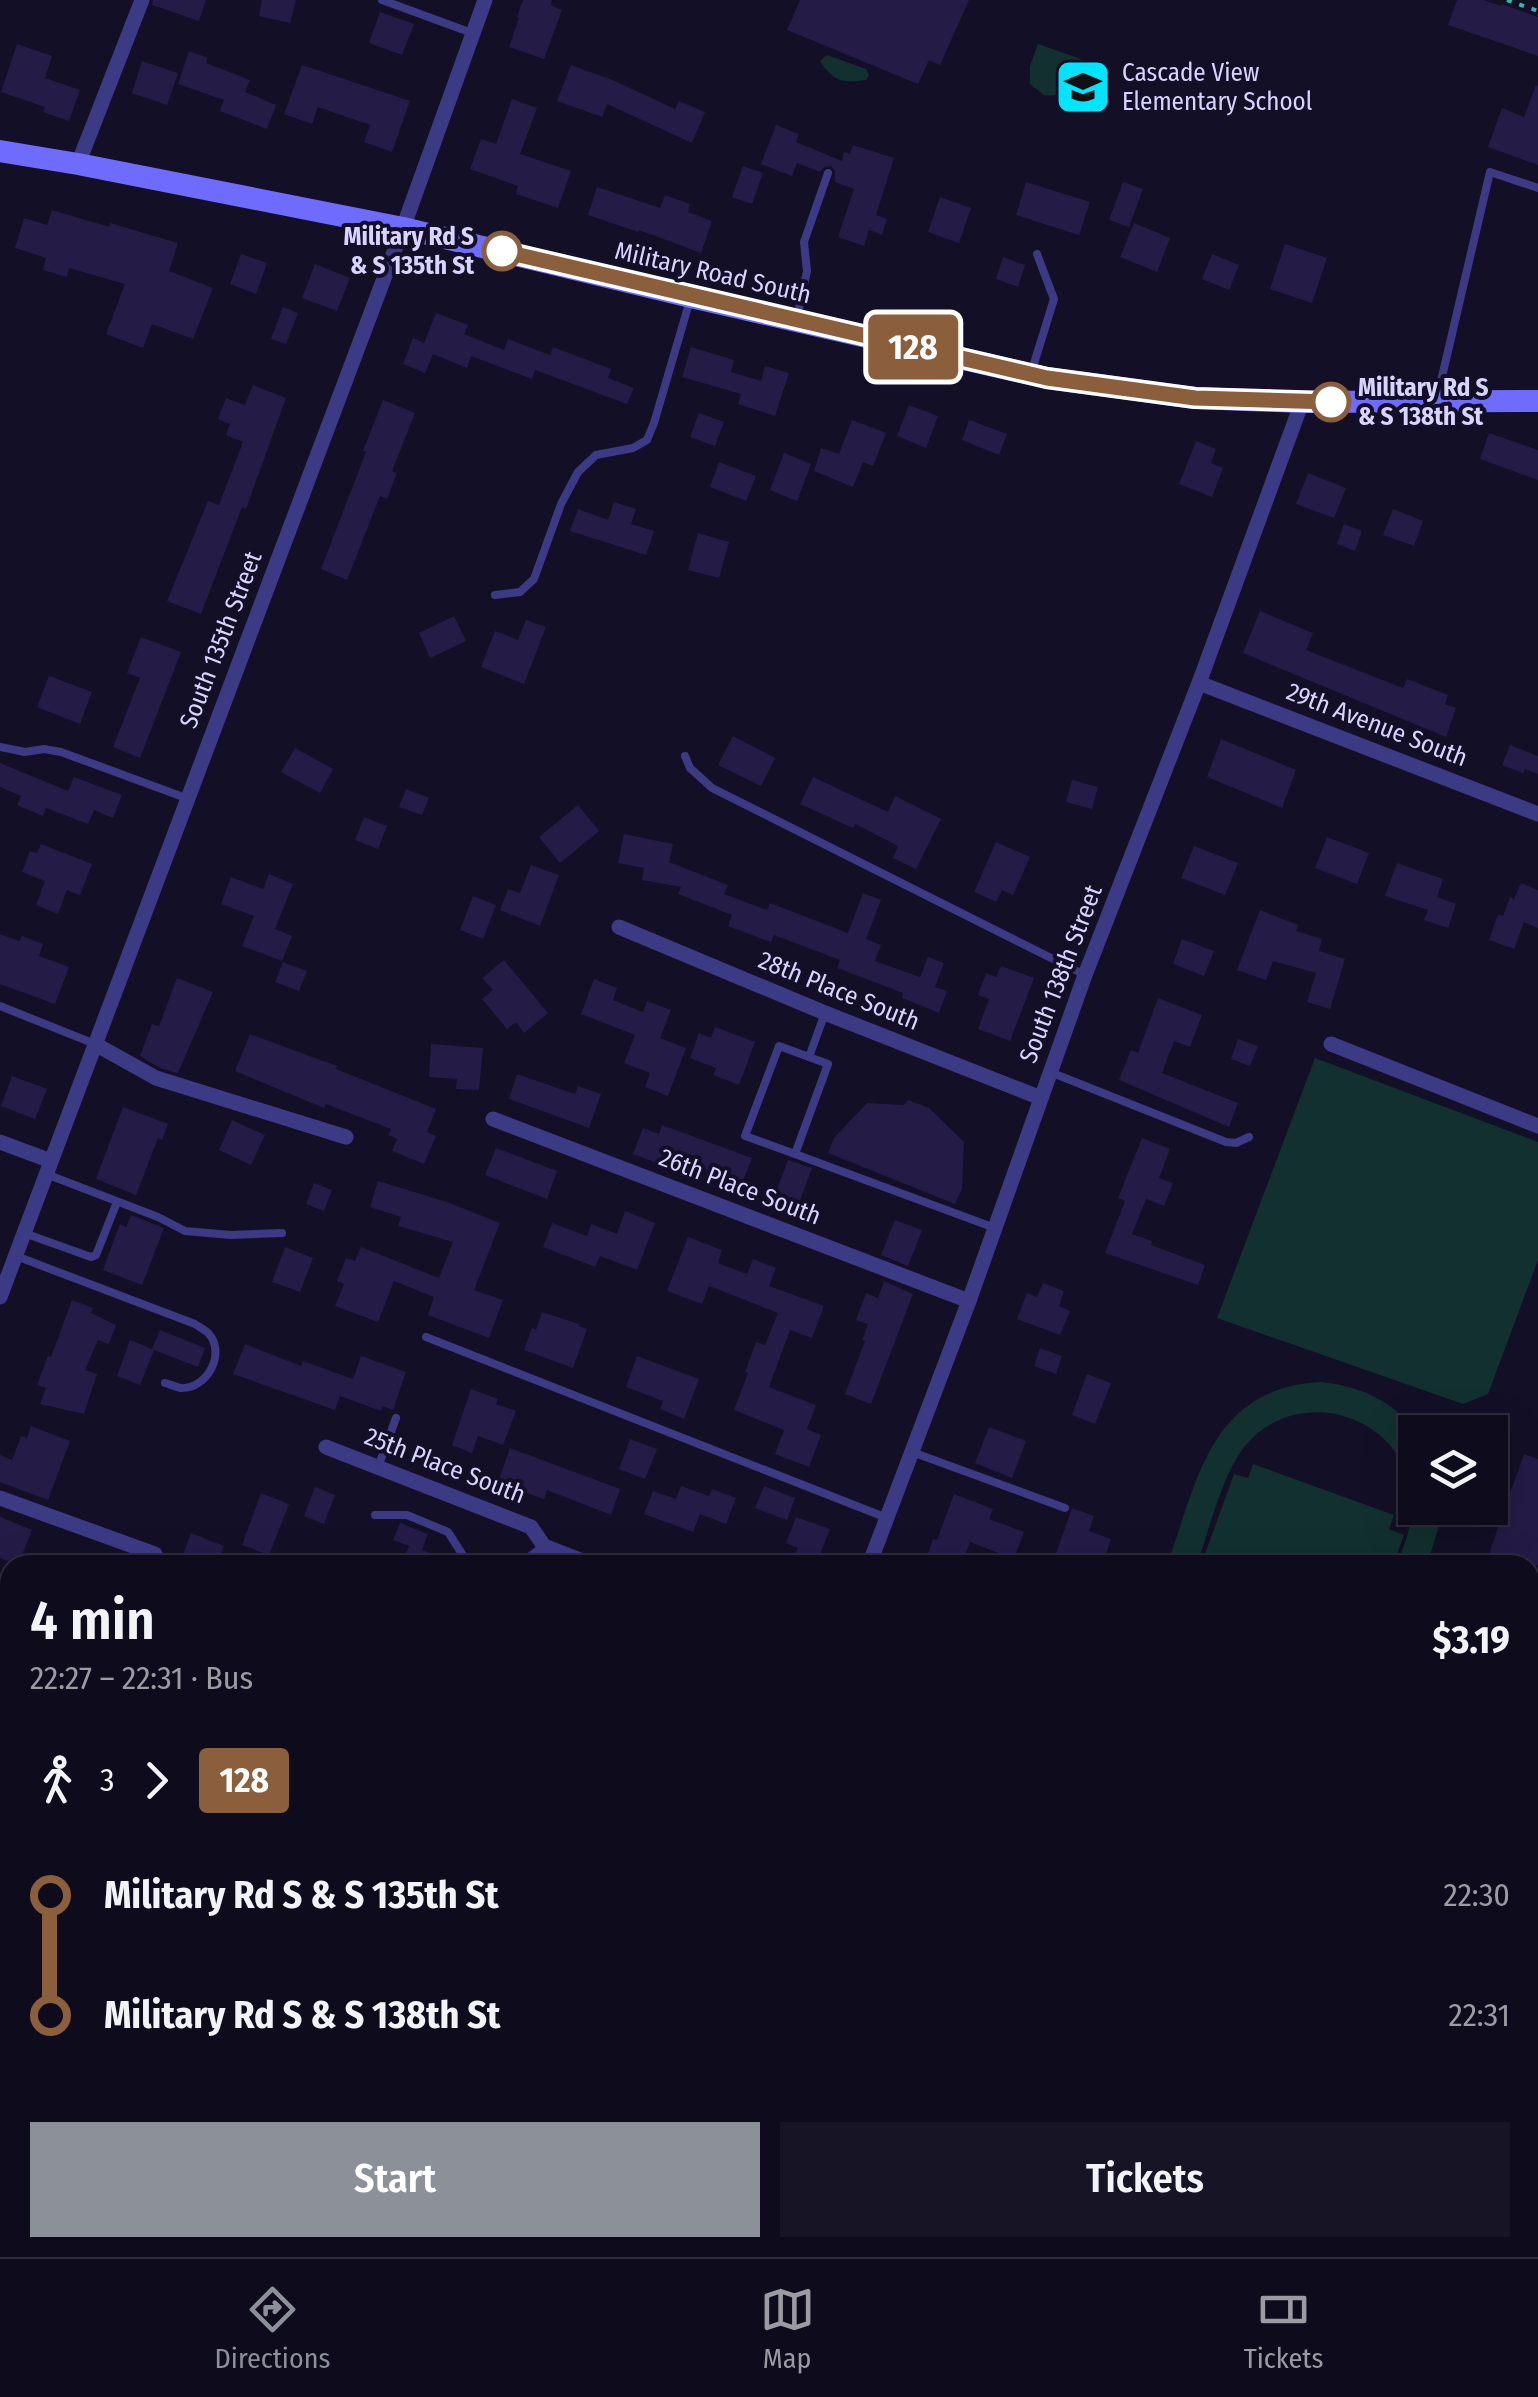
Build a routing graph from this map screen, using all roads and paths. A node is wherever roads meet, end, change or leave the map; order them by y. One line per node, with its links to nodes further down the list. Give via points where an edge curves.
1 (142, 0): 8 (street)
2 (382, 0): 6 (lane)
3 (485, 0): 6 (street, South 135th Street)
4 (1507, 0): 5 (path)
5 (1538, 11)
6 (473, 33): 11 (street, South 135th Street)
7 (0, 151): 8 (street, Military Road South)
8 (78, 164): 11 (street, Military Road South)
9 (828, 173): 14 (lane, via 804,242)
10 (1538, 188): 17 (lane, via 1490,172)
11 (403, 228): 13 (street, Military Road South); 23 (street, South 135th Street)
12 (1037, 254): 15 (lane, via 1054,299)
13 (691, 297): 14 (street, Military Road South); 19 (lane, via 647,440 596,455 578,472 534,578 520,592)
14 (796, 321): 15 (street, Military Road South)
15 (1031, 374): 16 (street, Military Road South, via 1195,398)
16 (1302, 402): 17 (street, Military Road South); 20 (street, South 138th Street)
17 (1436, 402): 18 (street, Military Road South)
18 (1538, 402)
19 (494, 596)
20 (1198, 683): 24 (street, 29th Avenue South); 26 (street, South 138th Street)
21 (0, 747): 23 (lane, via 62,752)
22 (685, 756): 26 (lane, via 712,788)
23 (188, 799): 29 (street, South 135th Street)
24 (1538, 814)
25 (619, 927): 28 (street, 28th Place South)
26 (1085, 975): 32 (street, South 138th Street)
27 (0, 1006): 29 (lane)
28 (825, 1013): 31 (lane); 33 (street, 28th Place South)
29 (95, 1044): 36 (street, via 156,1078); 40 (street, South 135th Street)
30 (1331, 1044): 35 (street)
31 (809, 1057): 39 (lane, via 828,1064); 39 (lane, via 779,1046 746,1136)
32 (1050, 1072): 33 (street, South 138th Street); 37 (lane, via 1226,1142)
33 (1041, 1098): 42 (street, South 138th Street)
34 (493, 1119): 47 (street, 26th Place South)
35 (1538, 1126)
36 (346, 1137)
37 (1249, 1137)
38 (0, 1142): 40 (street)
39 (795, 1154): 42 (lane)
40 (49, 1168): 41 (lane); 44 (street, South 135th Street)
41 (117, 1202): 43 (lane, via 186,1232); 44 (lane, via 96,1255)
42 (995, 1228): 47 (street, South 138th Street)
43 (282, 1232)
44 (24, 1233): 45 (street, South 135th Street)
45 (16, 1255): 46 (street, South 135th Street); 49 (lane, via 208,1333 215,1346 212,1368 198,1384)
46 (2, 1288)
47 (969, 1301): 52 (street, South 138th Street)
48 (426, 1337): 57 (lane)
49 (165, 1383)
50 (396, 1418): 53 (lane)
51 (326, 1447): 53 (street, 25th Place South)
52 (912, 1452): 55 (lane); 57 (street, South 138th Street)
53 (378, 1467): 58 (street, 25th Place South, via 531,1527)
54 (0, 1498): 59 (street)
55 (1065, 1508)
56 (375, 1515): 60 (lane, via 407,1515 448,1532)
57 (886, 1518): 63 (street, South 138th Street)
58 (544, 1546): 61 (lane); 62 (street, 25th Place South)
59 (156, 1554)
60 (463, 1555)
61 (532, 1555)
62 (567, 1555)
63 (873, 1555)

